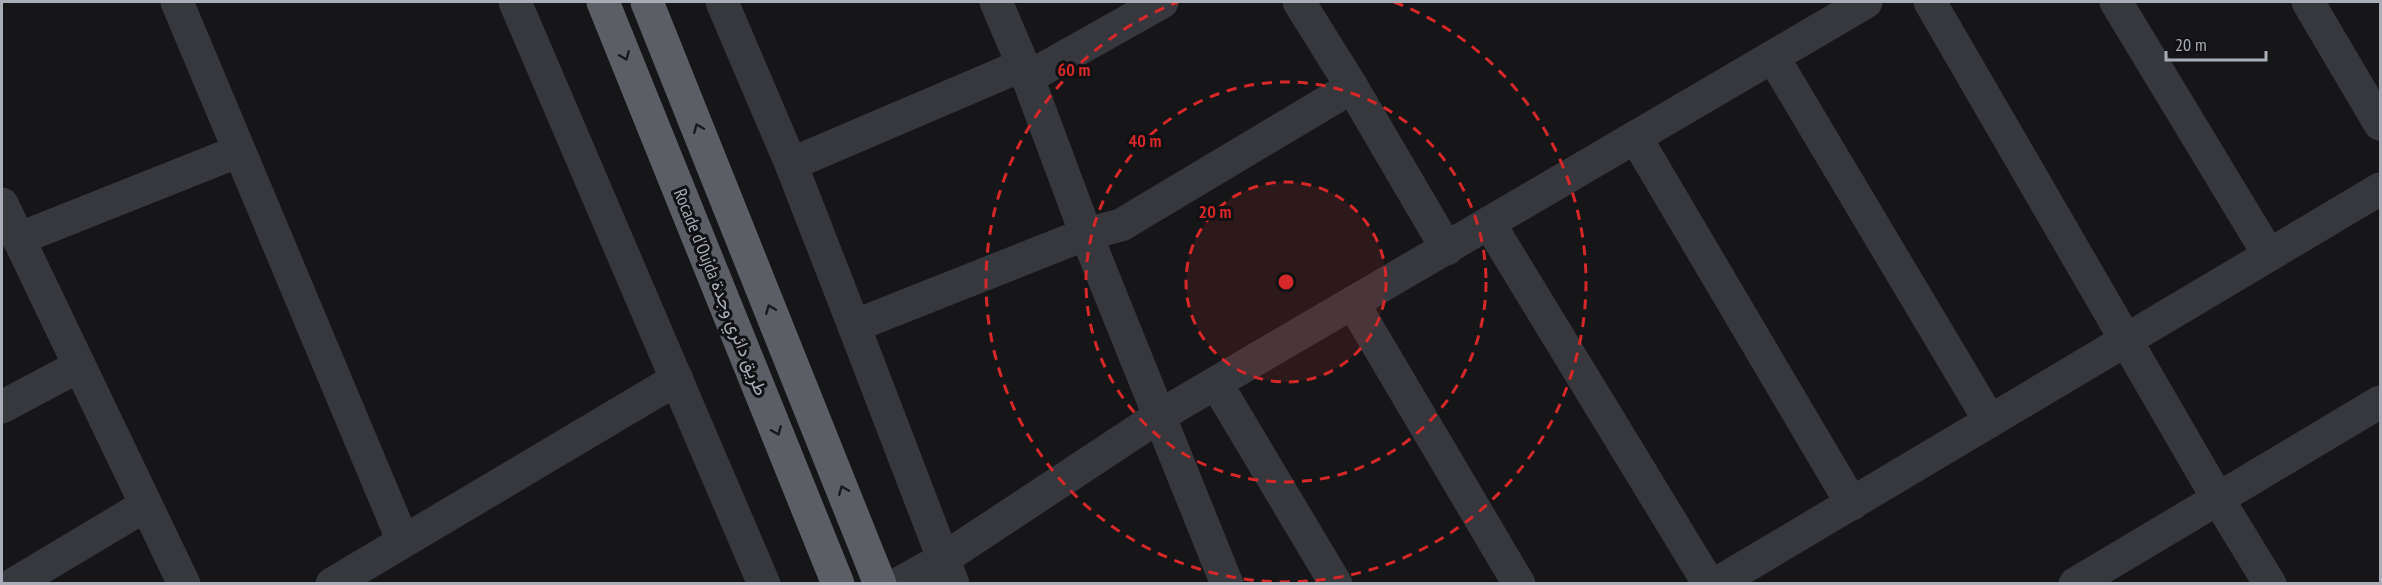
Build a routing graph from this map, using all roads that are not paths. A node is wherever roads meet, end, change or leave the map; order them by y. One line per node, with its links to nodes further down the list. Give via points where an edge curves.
1 (177, 2): 18 (street)
2 (515, 2): 31 (street)
3 (603, 2): 42 (highway, Rocade d'Oujda طريق دائري وجدة, one-way to 42)
4 (647, 2): 40 (highway, one-way to 4)
5 (723, 2): 19 (street)
6 (996, 2): 14 (street)
7 (1162, 2): 14 (street)
8 (1299, 2): 15 (street)
9 (1866, 2): 13 (street)
10 (1930, 2): 29 (street)
11 (2116, 2): 26 (street)
12 (2308, 2): 16 (street)
13 (1773, 57): 17 (street); 36 (street)
14 (1025, 72): 19 (street); 23 (street)
15 (1352, 87): 23 (street, via 1121,225); 25 (street)
16 (2380, 124)
17 (1636, 138): 22 (street); 38 (street)
18 (239, 151): 24 (street); 41 (street)
19 (791, 164): 28 (street)
20 (2380, 189): 26 (street)
21 (2, 204): 24 (street)
22 (1489, 223): 25 (street); 54 (street)
23 (1086, 234): 28 (street); 35 (street)
24 (18, 239): 30 (street)
25 (1447, 249): 27 (street)
26 (2269, 255): 29 (street)
27 (1353, 303): 32 (street); 53 (street)
28 (854, 326): 43 (street)
29 (2126, 341): 36 (street); 37 (street)
30 (79, 366): 34 (street); 39 (street)
31 (677, 379): 41 (street); 47 (street)
32 (1216, 383): 35 (street); 52 (street)
33 (2380, 402): 37 (street)
34 (2, 407)
35 (1161, 415): 43 (street); 51 (street)
36 (1990, 421): 38 (street)
37 (2218, 500): 56 (street); 57 (street)
38 (1852, 504): 55 (street)
39 (146, 505): 44 (street); 45 (street)
40 (862, 538): 42 (highway); 49 (highway)
41 (403, 541): 46 (street)
42 (826, 554): 48 (highway, Rocade d'Oujda طريق دائري وجدة)
43 (948, 571): 50 (street)
44 (14, 584)
45 (184, 584)
46 (332, 584)
47 (764, 584)
48 (838, 584)
49 (880, 584)
50 (898, 584)
51 (1227, 584)
52 (1336, 584)
53 (1519, 584)
54 (1709, 584)
55 (1716, 584)
56 (2075, 584)
57 (2270, 584)

